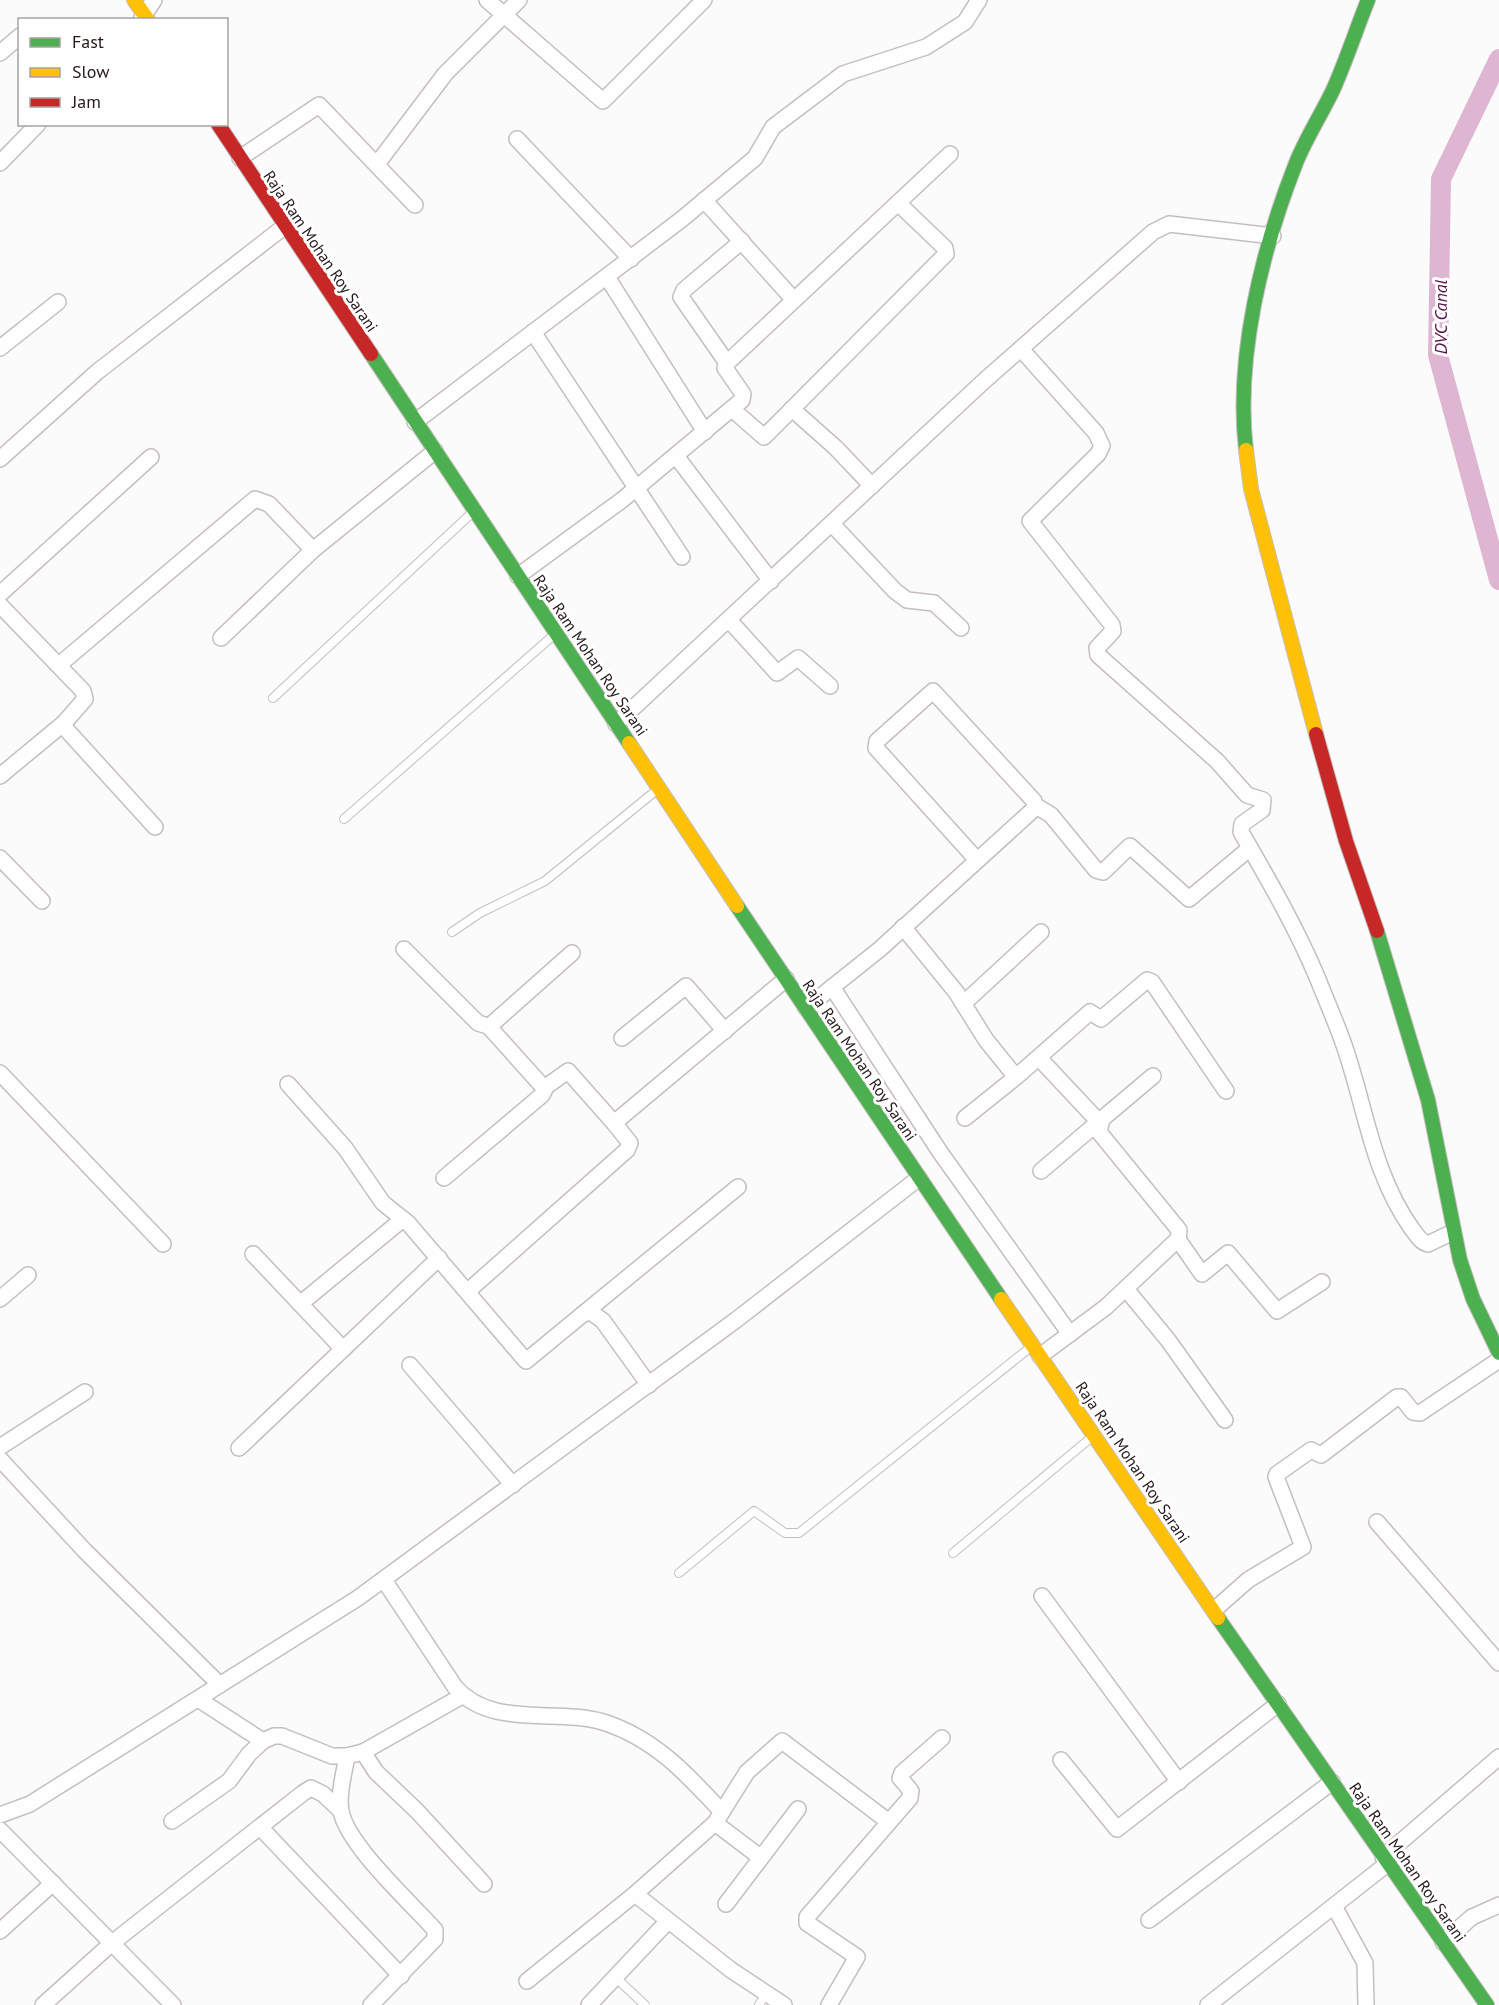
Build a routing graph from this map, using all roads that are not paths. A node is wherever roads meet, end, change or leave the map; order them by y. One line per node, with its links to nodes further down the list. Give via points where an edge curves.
1 (135, 0): 9 (street)
2 (154, 0): 9 (street)
3 (487, 0): 8 (street)
4 (519, 0): 8 (street)
5 (704, 0): 8 (street, via 603,101)
6 (979, 0): 19 (street, via 965,22 926,47 843,74 773,127 755,158)
7 (1368, 0): 23 (street, via 1333,89 1296,163)
8 (505, 15): 18 (street, via 445,74)
9 (144, 18)
10 (18, 37): 11 (street)
11 (0, 53)
12 (36, 126): 17 (street)
13 (219, 126): 16 (street, Raja Ram Mohan Roy Sarani)
14 (517, 139): 25 (street)
15 (950, 154): 20 (street)
16 (240, 158): 18 (street, via 319,105); 22 (street, Raja Ram Mohan Roy Sarani)
17 (0, 163)
18 (376, 164): 21 (street)
19 (704, 200): 24 (street); 25 (street)
20 (898, 203): 27 (street); 34 (street, via 945,248 946,254)
21 (415, 205)
22 (285, 225): 35 (street, Raja Ram Mohan Roy Sarani); 40 (street, via 97,372)
23 (1273, 236): 31 (street, via 1162,226); 96 (street, via 1249,338 1244,380 1243,425 1251,489 1346,841 1390,969 1428,1100)
24 (742, 241): 27 (street); 32 (street, via 684,290 681,297)
25 (631, 259): 26 (street)
26 (607, 277): 29 (street); 36 (street)
27 (794, 300): 32 (street)
28 (58, 302): 30 (street)
29 (533, 332): 35 (street); 42 (street)
30 (0, 348)
31 (1021, 349): 41 (street); 65 (street, via 1096,433 1102,446 1030,521 1112,625 1113,631 1097,648 1098,655 1209,753 1246,795 1263,800 1262,810 1241,827)
32 (727, 363): 33 (street, via 725,368 743,394)
33 (732, 409): 34 (street, via 764,437); 36 (street)
34 (792, 409): 41 (street)
35 (416, 422): 37 (street, Raja Ram Mohan Roy Sarani)
36 (705, 432): 38 (street)
37 (435, 451): 43 (street, Raja Ram Mohan Roy Sarani); 45 (street)
38 (676, 456): 42 (street); 48 (street)
39 (151, 457): 49 (street)
40 (0, 459)
41 (872, 486): 44 (street)
42 (636, 489): 46 (street); 47 (street)
43 (474, 510): 47 (street, Raja Ram Mohan Roy Sarani); 57 (lane)
44 (832, 524): 48 (street); 52 (street, via 895,591 907,600 934,603)
45 (314, 550): 54 (street); 55 (street, via 269,504 255,499)
46 (682, 557)
47 (518, 576): 53 (street, Raja Ram Mohan Roy Sarani)
48 (771, 581): 51 (street)
49 (0, 594)
50 (2, 612): 55 (street)
51 (729, 620): 56 (street, via 777,673 798,658); 59 (street)
52 (961, 628)
53 (556, 633): 59 (street, Raja Ram Mohan Roy Sarani); 63 (lane)
54 (221, 638)
55 (59, 665): 58 (street, via 83,691 85,699)
56 (830, 686)
57 (273, 698)
58 (64, 723): 60 (street); 64 (street, via 65,729)
59 (616, 723): 61 (street, Raja Ram Mohan Roy Sarani)
60 (0, 776)
61 (659, 788): 70 (lane, via 545,881 480,913); 74 (street, Raja Ram Mohan Roy Sarani)
62 (1036, 806): 65 (street, via 1051,815 1096,870 1103,872 1130,846 1189,899); 67 (street); 67 (street, via 935,692 877,741 876,748)
63 (344, 819)
64 (155, 827)
65 (1250, 848): 96 (street, via 1316,975 1344,1045 1365,1127 1386,1182 1425,1244)
66 (0, 858): 68 (street)
67 (977, 860): 69 (street)
68 (42, 901)
69 (903, 927): 75 (street); 76 (street)
70 (452, 932)
71 (1041, 932): 76 (street)
72 (404, 949): 78 (street, via 478,1023)
73 (573, 953): 78 (street)
74 (786, 980): 77 (street, Raja Ram Mohan Roy Sarani); 79 (street)
75 (832, 987): 77 (street); 108 (street, via 940,1152)
76 (964, 1003): 84 (street, via 986,1040)
77 (806, 1008): 93 (street, Raja Ram Mohan Roy Sarani)
78 (491, 1027): 86 (street)
79 (725, 1031): 80 (street, via 686,986); 90 (street)
80 (622, 1038)
81 (1039, 1058): 84 (street); 87 (street, via 1090,1012 1101,1019 1147,980); 89 (street)
82 (0, 1073): 98 (street)
83 (1153, 1076): 89 (street)
84 (1016, 1077): 88 (street)
85 (288, 1084): 95 (street, via 345,1148 383,1203)
86 (545, 1089): 90 (street, via 568,1071); 92 (street)
87 (1227, 1091)
88 (965, 1118)
89 (1101, 1120): 91 (street); 97 (street, via 1102,1138 1179,1230)
90 (614, 1123): 104 (street, via 630,1143 627,1150)
91 (1041, 1171)
92 (444, 1178)
93 (919, 1178): 110 (street, Raja Ram Mohan Roy Sarani); 114 (street)
94 (738, 1187): 107 (street)
95 (402, 1219): 100 (street); 106 (street)
96 (1453, 1232): 111 (street, via 1473,1299)
97 (1178, 1241): 102 (street, via 1202,1274 1228,1253 1277,1311); 103 (street)
98 (163, 1244)
99 (253, 1254): 106 (street)
100 (439, 1258): 104 (street); 109 (street)
101 (28, 1275): 105 (street)
102 (1322, 1282)
103 (1126, 1289): 108 (street); 116 (street)
104 (468, 1291): 107 (street, via 526,1361)
105 (0, 1299)
106 (300, 1304): 109 (street)
107 (583, 1314): 114 (street, via 597,1314)
108 (1070, 1334): 110 (street)
109 (343, 1349): 119 (street)
110 (1037, 1350): 117 (street, Raja Ram Mohan Roy Sarani); 124 (lane, via 799,1533 785,1533 754,1511)
111 (1499, 1353)
112 (1499, 1360): 127 (street, via 1420,1413 1413,1412 1401,1397 1396,1397 1321,1455 1311,1450 1277,1474 1303,1547 1248,1580)
113 (410, 1365): 121 (street)
114 (649, 1385): 121 (street)
115 (85, 1392): 118 (street)
116 (1225, 1420)
117 (1094, 1435): 123 (lane); 127 (street, Raja Ram Mohan Roy Sarani)
118 (0, 1447)
119 (239, 1448)
120 (0, 1459): 129 (street, via 84,1550)
121 (513, 1485): 125 (street)
122 (1377, 1522): 128 (street)
123 (953, 1553)
124 (679, 1573)
125 (384, 1580): 129 (street); 130 (street)
126 (1042, 1596): 139 (street)
127 (1214, 1610): 132 (street, Raja Ram Mohan Roy Sarani)
128 (1496, 1653)
129 (220, 1685): 131 (street)
130 (462, 1696): 135 (street); 144 (street, via 470,1702 525,1717 582,1718 623,1730 676,1763)
131 (198, 1699): 134 (street); 143 (street, via 30,1803)
132 (1278, 1704): 139 (street); 140 (street, Raja Ram Mohan Roy Sarani)
133 (942, 1738): 146 (street, via 902,1773 900,1778 911,1795)
134 (263, 1741): 136 (street, via 282,1736 323,1753); 145 (street, via 229,1781)
135 (363, 1752): 136 (street); 152 (street, via 376,1772)
136 (347, 1756): 142 (street)
137 (1499, 1757): 150 (street)
138 (1060, 1760): 139 (street, via 1117,1829)
139 (1179, 1782)
140 (1332, 1782): 150 (street, Raja Ram Mohan Roy Sarani); 157 (street)
141 (798, 1809): 149 (street)
142 (341, 1811): 147 (street, via 311,1788); 162 (street, via 349,1834 435,1930 435,1939)
143 (0, 1815)
144 (719, 1818): 146 (street, via 747,1772 783,1741); 149 (street); 153 (street)
145 (172, 1821)
146 (889, 1822): 172 (street, via 806,1920 857,1957)
147 (260, 1827): 161 (street); 162 (street)
148 (0, 1830): 151 (street)
149 (760, 1857): 154 (street)
150 (1385, 1860): 156 (street); 160 (street, Raja Ram Mohan Roy Sarani)
151 (53, 1883): 159 (street); 161 (street)
152 (484, 1884)
153 (635, 1894): 158 (street); 164 (street)
154 (726, 1904)
155 (1499, 1905): 160 (street, via 1472,1917)
156 (1334, 1906): 173 (street); 174 (street, via 1365,1963)
157 (1149, 1920)
158 (668, 1921): 163 (street); 165 (street)
159 (0, 1931)
160 (1443, 1942): 175 (street, Raja Ram Mohan Roy Sarani)
161 (112, 1943): 166 (street); 167 (street)
162 (401, 1976): 168 (street)
163 (615, 1977): 169 (street); 170 (lane)
164 (527, 1981)
165 (762, 2000): 171 (street)
166 (43, 2005)
167 (173, 2005)
168 (371, 2005)
169 (589, 2005)
170 (645, 2005)
171 (784, 2005)
172 (829, 2005)
173 (1208, 2005)
174 (1366, 2005)
175 (1487, 2005)

